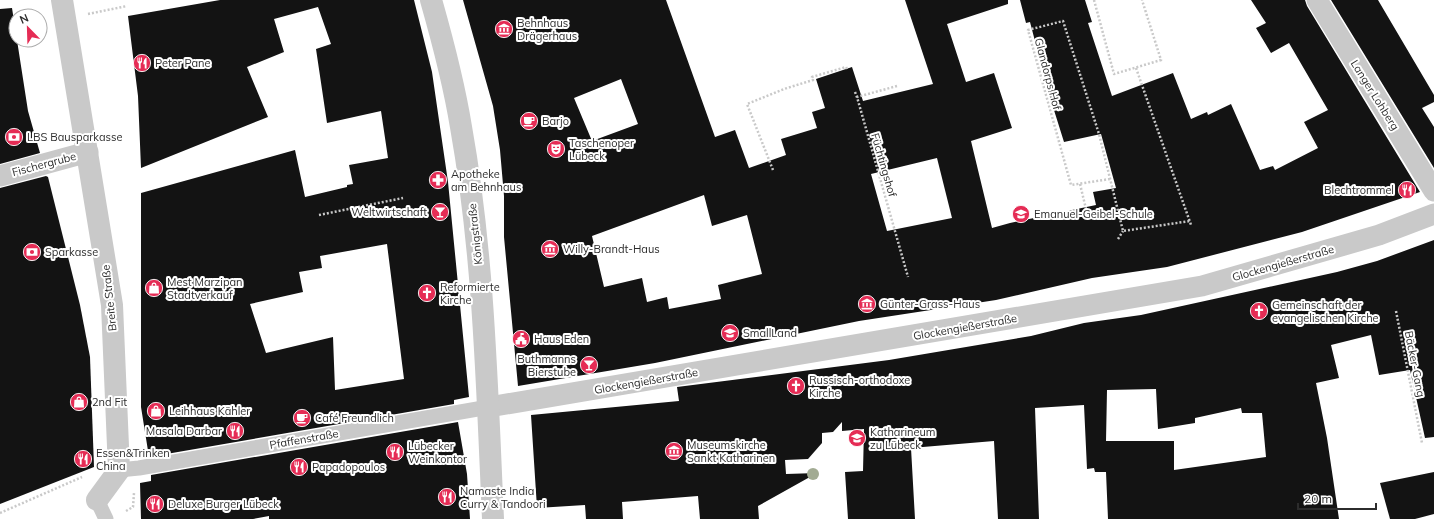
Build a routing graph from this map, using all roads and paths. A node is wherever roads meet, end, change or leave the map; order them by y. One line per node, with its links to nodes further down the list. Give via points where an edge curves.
1 (62, 0): 13 (street, Breite Straße)
2 (431, 0): 29 (street, Königstraße, via 450,70 469,178 482,296)
3 (1094, 0): 8 (path, via 1114,74)
4 (1142, 0): 8 (path, via 1161,60)
5 (1317, 0): 18 (street, Langer Lohberg)
6 (127, 6): 7 (path)
7 (106, 11)
8 (1136, 68): 23 (path)
9 (847, 69): 14 (path, via 846,67 812,77 813,80 747,104)
10 (897, 86): 12 (path)
11 (855, 92): 12 (path, Füchtingshof)
12 (857, 97): 27 (path, Füchtingshof)
13 (88, 152): 15 (street, Fischergrube); 31 (street, Breite Straße, via 112,305)
14 (773, 170)
15 (0, 176)
16 (1110, 178): 17 (path); 17 (path, Glandorps Hof, via 1099,134 1063,21 1028,30 1071,185); 25 (path, Glandorps Hof)
17 (1080, 184): 20 (path)
18 (1434, 191)
19 (403, 198): 22 (path)
20 (1086, 209)
21 (1434, 214): 29 (street, Glockengießerstraße, via 1379,235 1202,286)
22 (319, 215)
23 (1190, 221): 24 (path); 25 (path)
24 (1191, 224)
25 (1123, 231): 26 (path)
26 (1118, 238)
27 (908, 277)
28 (1396, 311): 30 (path, Bäcker-Gang)
29 (489, 407): 31 (street, Pfaffenstraße); 34 (street, Königstraße)
30 (1422, 443)
31 (119, 470): 32 (street); 33 (path, via 98,470)
32 (101, 510)
33 (0, 513)
34 (493, 519)

